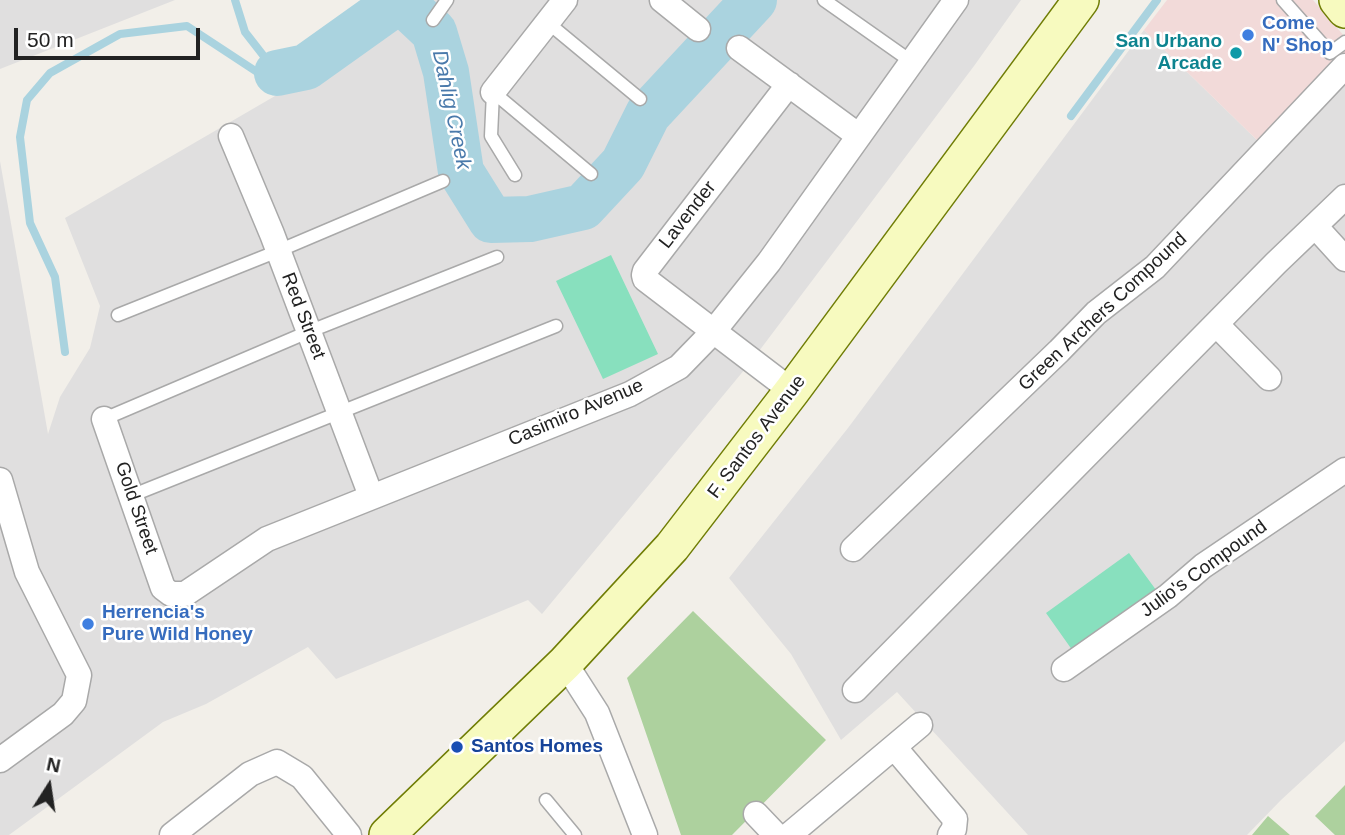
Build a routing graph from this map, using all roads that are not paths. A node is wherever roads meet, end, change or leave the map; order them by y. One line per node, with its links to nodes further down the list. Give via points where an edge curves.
1 (447, 0): 10 (lane)
2 (565, 0): 11 (street)
3 (662, 0): 12 (street)
4 (824, 0): 15 (lane)
5 (956, 0): 15 (street, Casimiro Avenue)
6 (1081, 0): 36 (street, F. Santos Avenue)
7 (1283, 0): 13 (lane, via 1330,53)
8 (1336, 0): 9 (street)
9 (1345, 10)
10 (433, 20)
11 (547, 22): 18 (street); 19 (lane)
12 (698, 29)
13 (1345, 42)
14 (739, 48): 17 (street)
15 (912, 62): 21 (street, Casimiro Avenue)
16 (1345, 66): 43 (street, Green Archers Compound, via 1155,267 1096,313)
17 (789, 84): 21 (street); 34 (street, Lavender, via 645,271 645,279)
18 (493, 92): 22 (lane); 23 (lane, via 491,136)
19 (640, 99)
20 (231, 136): 27 (street, Red Street)
21 (859, 136): 34 (street, Casimiro Avenue)
22 (591, 174)
23 (515, 175)
24 (443, 181): 27 (lane)
25 (1345, 197): 26 (street)
26 (1315, 226): 29 (street); 31 (street)
27 (278, 251): 30 (lane); 33 (street, Red Street)
28 (497, 257): 33 (lane)
29 (1345, 259)
30 (118, 315)
31 (1216, 324): 35 (street); 47 (street)
32 (556, 326): 37 (lane)
33 (309, 332): 37 (street, Red Street); 38 (lane)
34 (713, 332): 36 (street); 42 (street, Casimiro Avenue, via 679,367 630,394)
35 (1269, 378)
36 (792, 391): 45 (street, F. Santos Avenue, via 672,547)
37 (339, 411): 41 (lane); 42 (street, Red Street)
38 (104, 419): 41 (street, Gold Street)
39 (1345, 470): 46 (street, Julio's Compound)
40 (0, 480): 50 (street, via 27,572 79,675 74,701 63,714)
41 (133, 495): 44 (street, Gold Street, via 163,588)
42 (371, 496): 44 (street, Casimiro Avenue, via 267,539 185,594)
43 (853, 549)
44 (171, 594)
45 (565, 663): 55 (street, F. Santos Avenue); 57 (street, via 597,713)
46 (1063, 669)
47 (855, 690)
48 (920, 725): 49 (street)
49 (894, 747): 59 (street); 60 (street, via 955,819)
50 (0, 760)
51 (546, 800): 56 (lane)
52 (756, 814): 58 (street)
53 (172, 835): 54 (street, via 250,774 277,762 302,777)
54 (349, 835)
55 (387, 835)
56 (575, 835)
57 (645, 835)
58 (776, 835)
59 (789, 835)
60 (950, 835)

